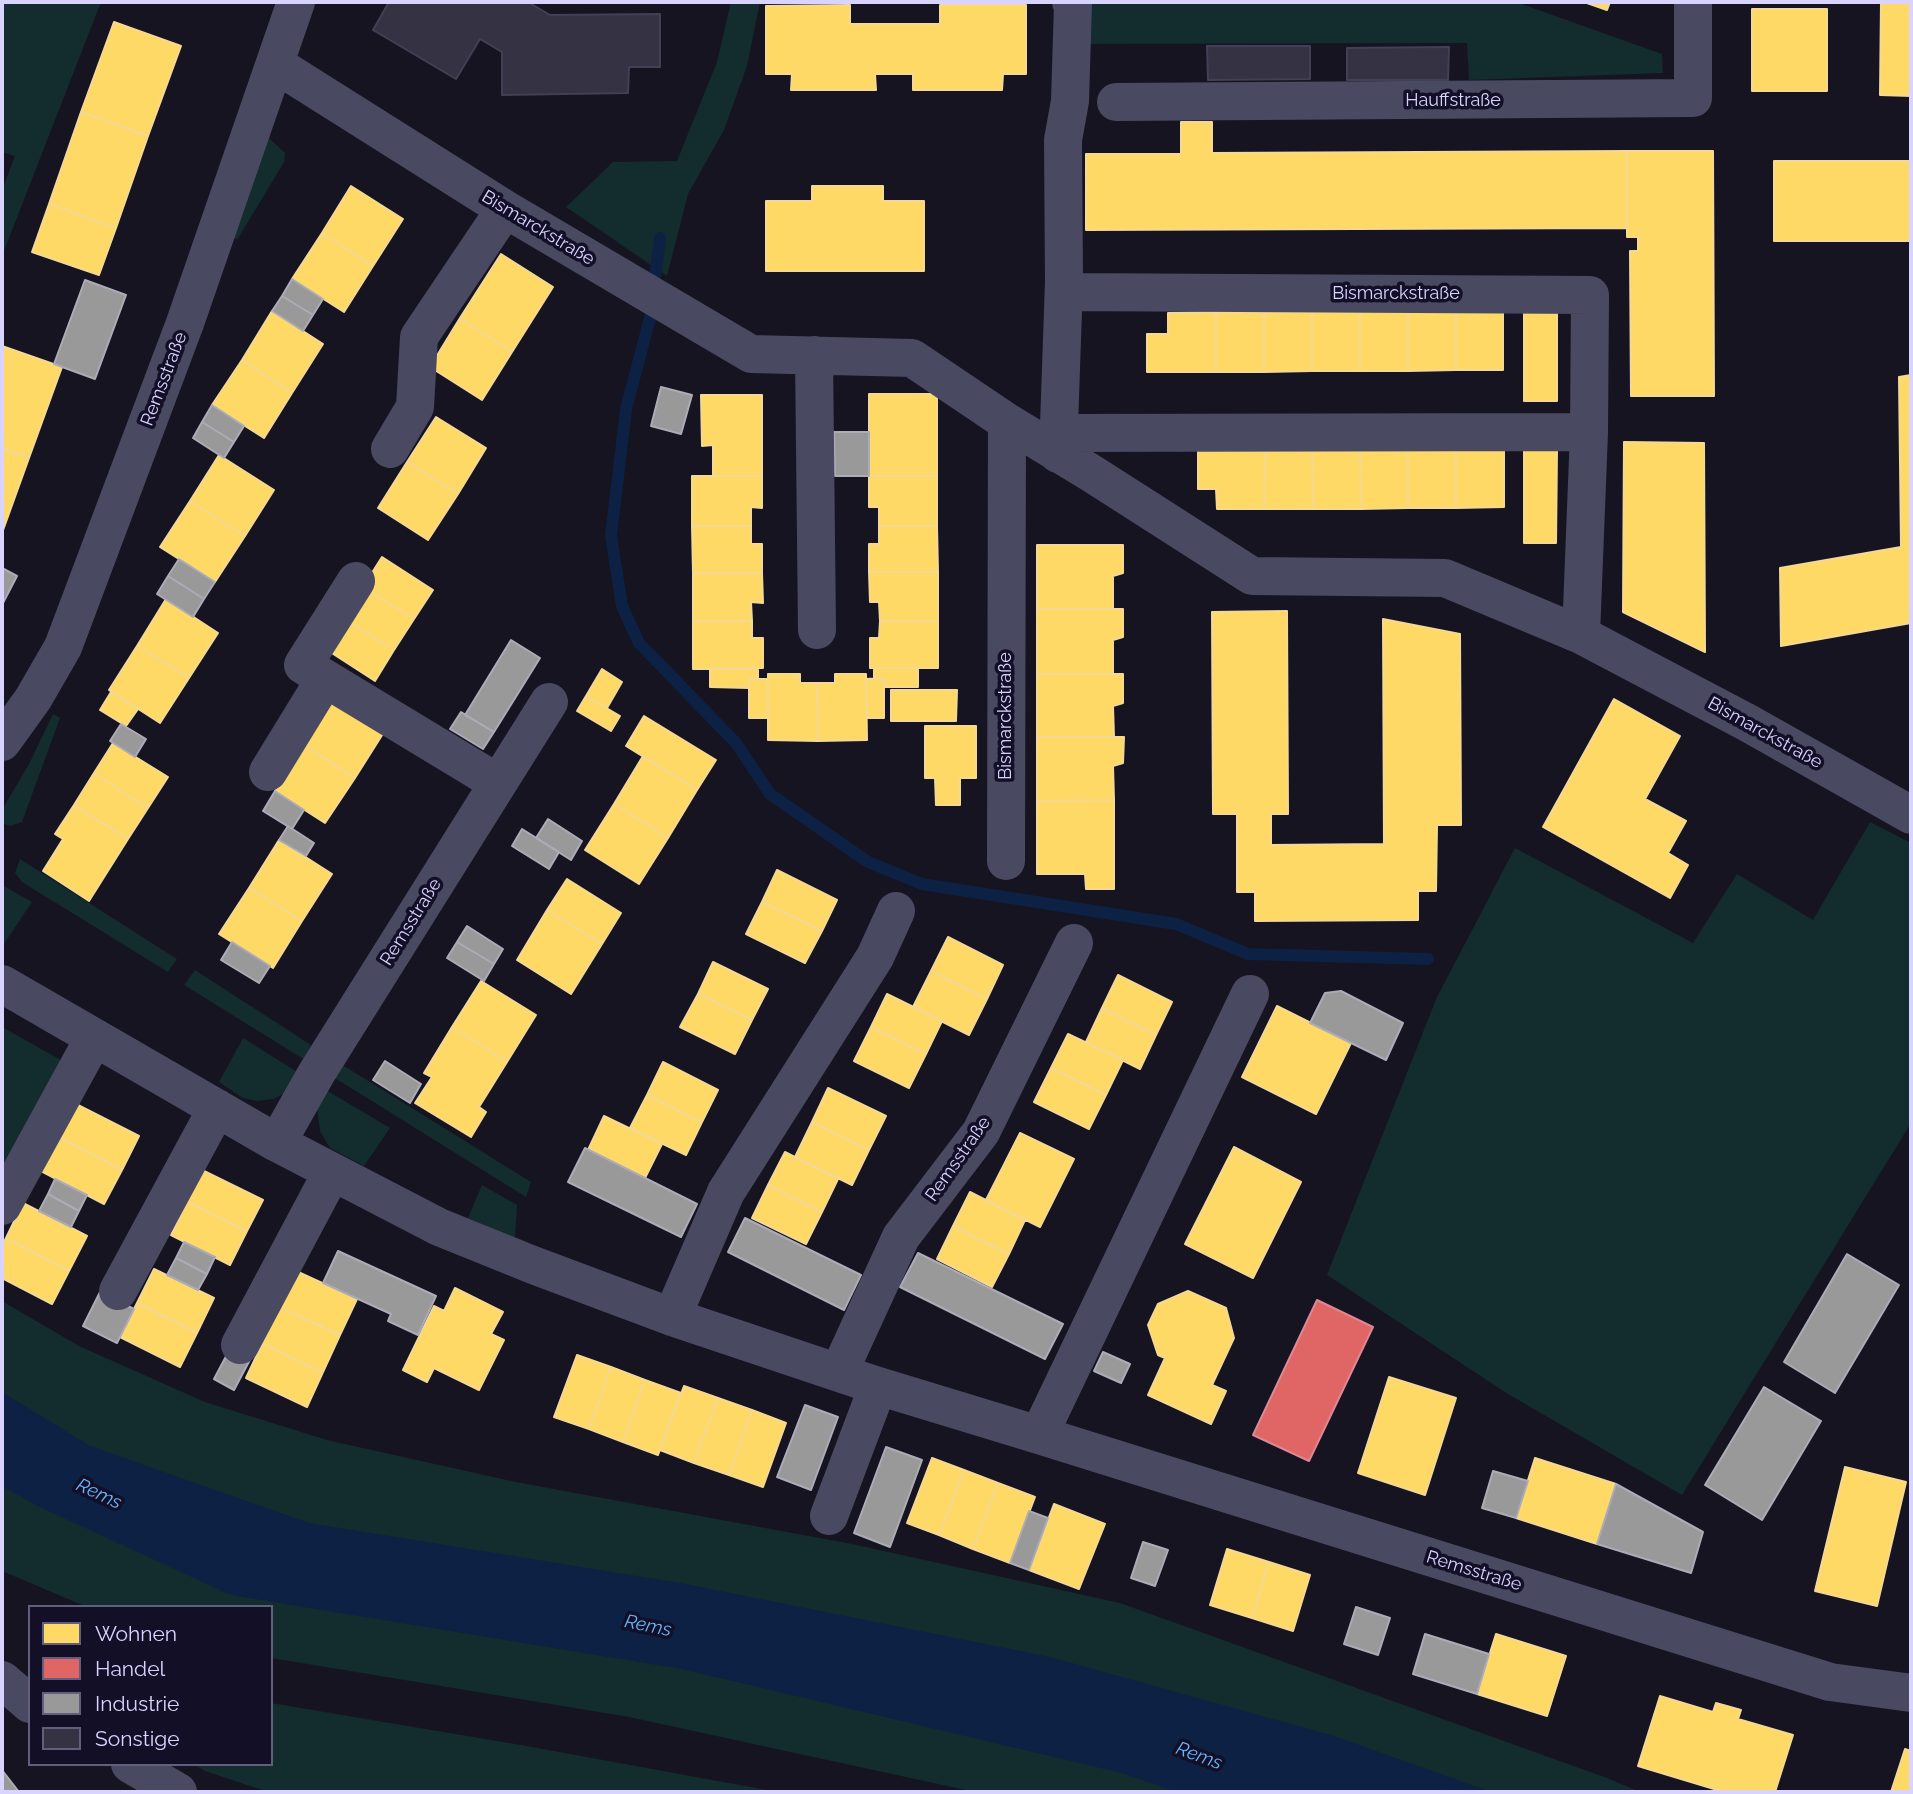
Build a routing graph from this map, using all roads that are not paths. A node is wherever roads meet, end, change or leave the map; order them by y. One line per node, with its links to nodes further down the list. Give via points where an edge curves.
1 (296, 2): 4 (street, Remsstraße)
2 (1071, 2): 7 (street, via 1070,102 1063,140)
3 (1693, 2): 5 (street, Hauffstraße, via 1693,98)
4 (275, 64): 6 (street, Bismarckstraße); 18 (street, Remsstraße, via 185,323 63,648)
5 (1116, 102)
6 (505, 209): 8 (street, Bismarckstraße, via 751,354); 12 (street, via 419,337 415,407)
7 (1064, 292): 10 (street, Bismarckstraße, via 1590,295); 11 (street)
8 (814, 355): 9 (street, Bismarckstraße, via 912,358); 14 (street)
9 (1007, 422): 11 (street, Bismarckstraße); 22 (street, Bismarckstraße)
10 (1590, 432): 11 (street); 15 (street, Bismarckstraße)
11 (1058, 443): 15 (street, Bismarckstraße, via 1252,576 1445,578)
12 (390, 449)
13 (356, 581): 16 (street, via 303,665)
14 (817, 630)
15 (1581, 635): 21 (street, Bismarckstraße)
16 (325, 679): 19 (street); 20 (street)
17 (549, 702): 20 (street, Remsstraße)
18 (2, 742)
19 (268, 772)
20 (498, 783): 29 (street, Remsstraße)
21 (1911, 815)
22 (1006, 861)
23 (896, 911): 33 (street, via 875,957 726,1192)
24 (1074, 943): 35 (street, Remsstraße, via 981,1132 901,1237)
25 (2, 984): 27 (street, Remsstraße)
26 (1250, 994): 37 (street)
27 (94, 1038): 28 (street, Remsstraße); 31 (street)
28 (217, 1108): 29 (street, Remsstraße); 32 (street)
29 (276, 1143): 30 (street, Remsstraße)
30 (332, 1172): 33 (street, Remsstraße, via 439,1227); 34 (street)
31 (2, 1206)
32 (118, 1291)
33 (672, 1317): 35 (street, Remsstraße)
34 (240, 1345)
35 (839, 1372): 36 (street, Remsstraße)
36 (878, 1386): 37 (street, Remsstraße); 38 (street)
37 (1039, 1435): 40 (street, Remsstraße, via 1830,1682)
38 (829, 1516)
39 (2, 1680): 41 (street)
40 (1911, 1693)
41 (28, 1702)
42 (133, 1766): 43 (street)
43 (178, 1792)

